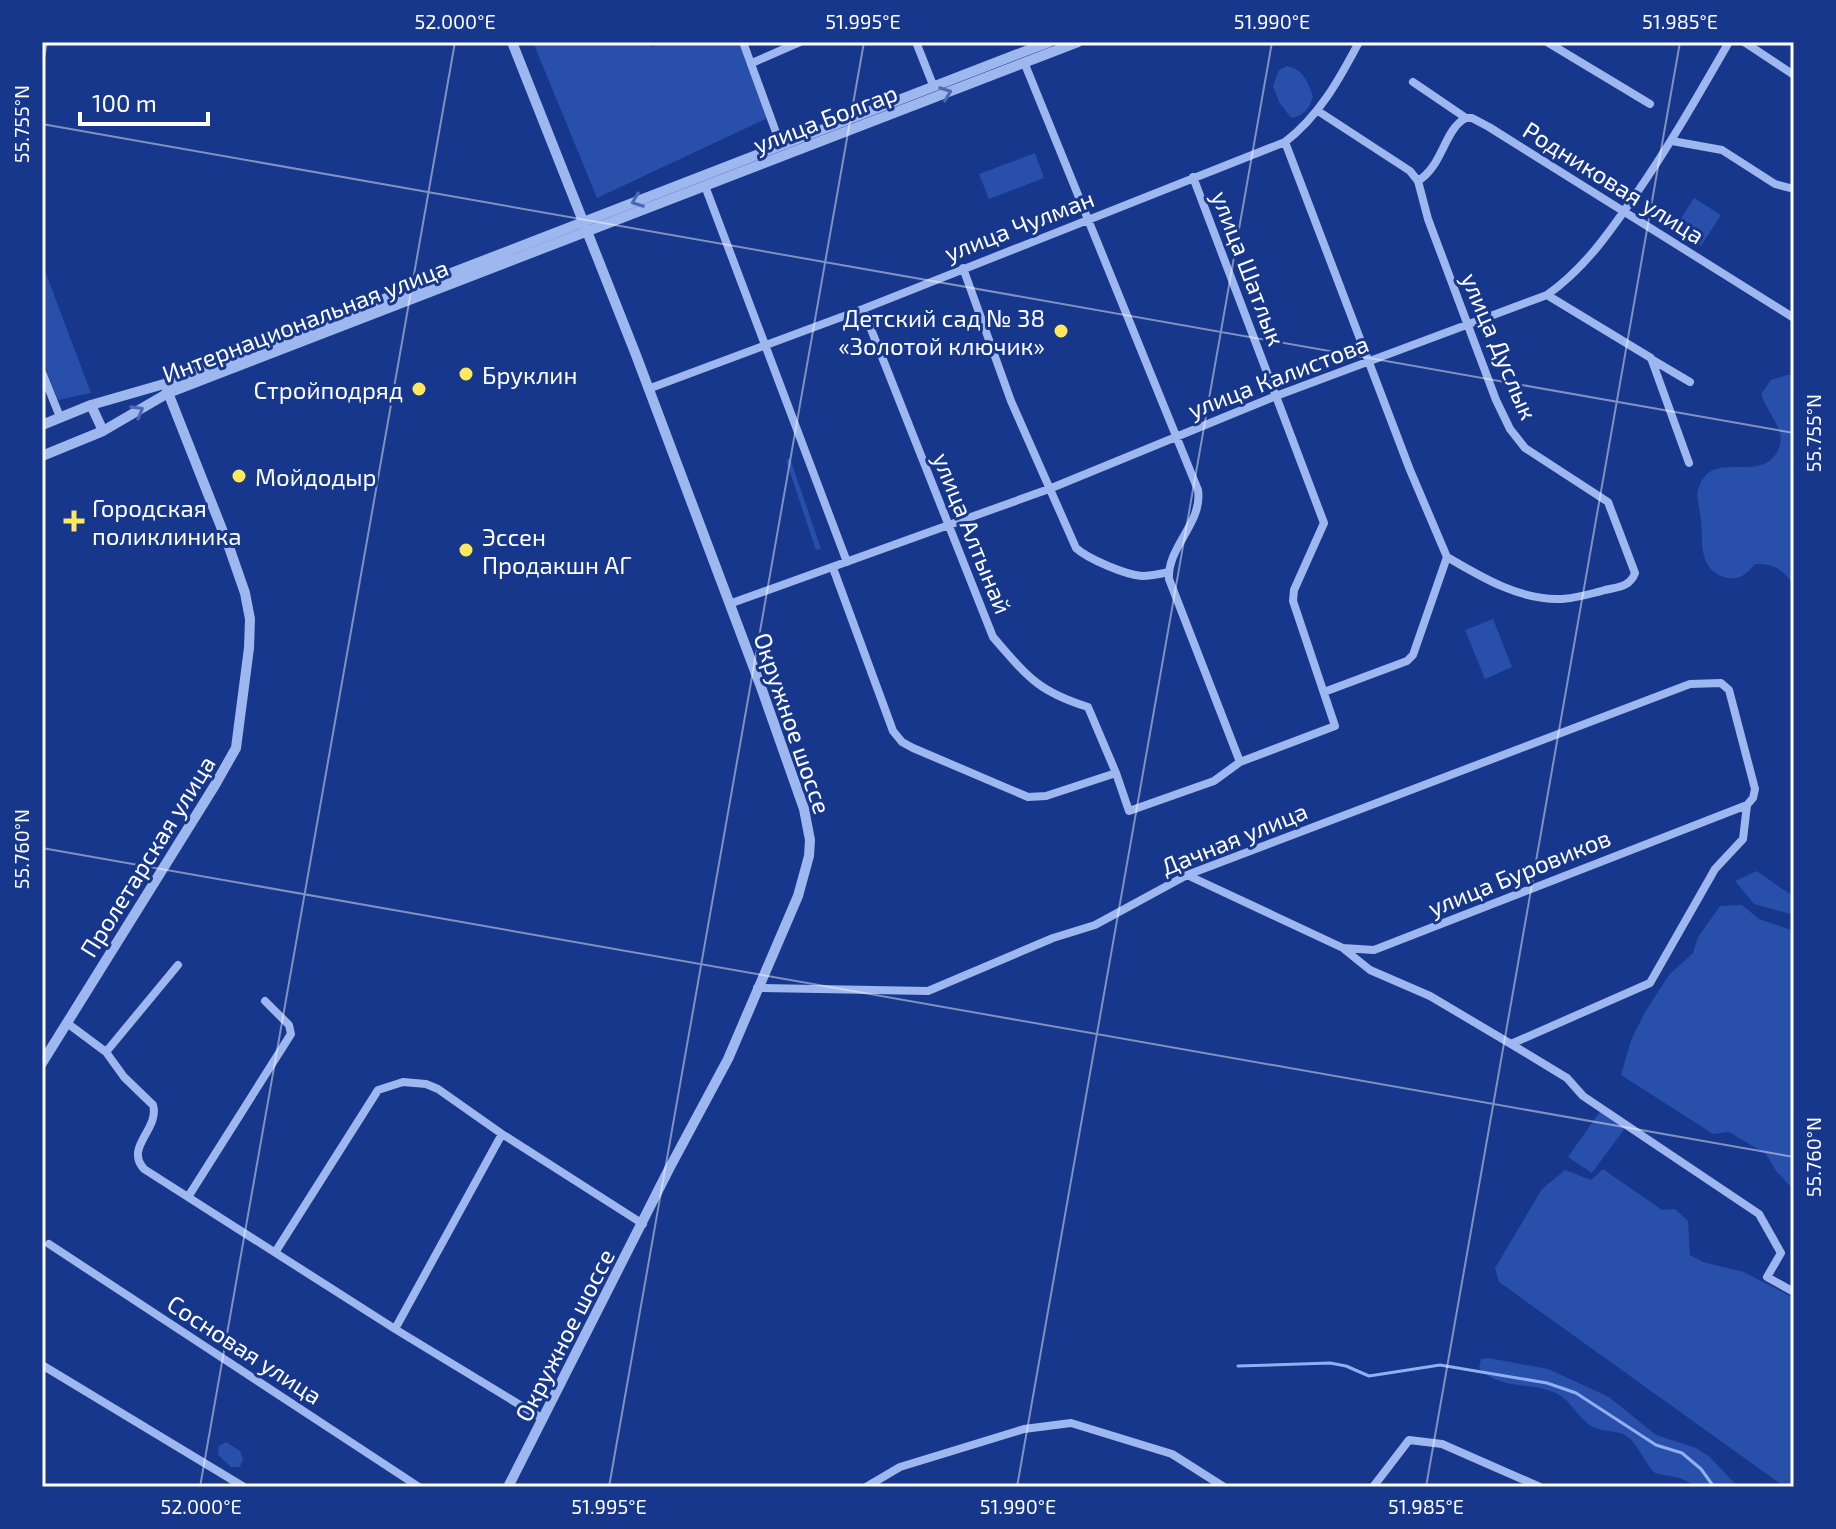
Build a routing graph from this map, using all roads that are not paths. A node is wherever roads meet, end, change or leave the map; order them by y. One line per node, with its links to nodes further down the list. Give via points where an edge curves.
1 (512, 42): 28 (street, Окружное шоссе)
2 (743, 42): 12 (street)
3 (800, 42): 12 (street)
4 (916, 42): 15 (street)
5 (1049, 42): 15 (street, улица Болгар)
6 (1078, 42): 11 (street, улица Болгар)
7 (1359, 42): 17 (street, улица Чулман)
8 (1547, 42): 16 (street)
9 (1729, 42): 19 (street, улица Калистова)
10 (1744, 42): 13 (street)
11 (1024, 62): 24 (street, улица Болгар, one-way to 11); 27 (street)
12 (752, 63): 21 (street)
13 (1794, 75)
14 (1413, 82): 18 (street, Родниковая улица)
15 (933, 85): 21 (street, улица Болгар)
16 (1650, 104)
17 (1318, 111): 20 (street, улица Чулман); 23 (street)
18 (1466, 118): 23 (street, via 1458,123 1433,169); 26 (street, Родниковая улица, via 1489,127)
19 (1672, 141): 25 (street, via 1722,150 1775,184); 26 (street, улица Калистова)
20 (1285, 142): 22 (street, улица Чулман); 36 (street)
21 (781, 146): 28 (street, улица Болгар, one-way to 28)
22 (1193, 177): 27 (street, улица Чулман); 41 (street, улица Шатлык)
23 (1418, 181): 33 (street, улица Дуслык)
24 (705, 186): 28 (street, улица Болгар); 34 (street)
25 (1794, 189)
26 (1623, 212): 30 (street, улица Калистова, via 1586,262); 32 (street, Родниковая улица)
27 (1088, 220): 29 (street, улица Чулман); 46 (street)
28 (585, 228): 39 (street, Интернациональная улица); 40 (street, Окружное шоссе)
29 (963, 268): 31 (street, улица Чулман); 49 (street)
30 (1547, 295): 33 (street, улица Калистова); 35 (street)
31 (863, 309): 34 (street, улица Чулман); 50 (street, улица Алтынай)
32 (1794, 318)
33 (1467, 324): 36 (street, улица Калистова); 51 (street, улица Дуслык, via 1510,429 1534,455 1608,502 1635,573 1623,586 1572,598 1544,598 1516,592)
34 (767, 345): 40 (street, улица Чулман); 52 (street)
35 (1651, 358): 38 (street); 48 (street)
36 (1369, 361): 41 (street, улица Калистова); 51 (street)
37 (42, 372): 43 (street)
38 (1690, 382)
39 (166, 389): 42 (street, Интернациональная улица); 45 (street, Интернациональная улица, one-way to 39); 65 (street, Пролетарская улица, via 249,607 239,733 233,756)
40 (648, 389): 55 (street, Окружное шоссе)
41 (1276, 396): 46 (street, улица Калистова); 56 (street, улица Шатлык, via 1324,523 1292,596)
42 (91, 405): 43 (street, Интернациональная улица); 45 (street)
43 (60, 417): 44 (street, Интернациональная улица)
44 (42, 425)
45 (103, 431): 47 (street, Интернациональная улица)
46 (1177, 436): 49 (street, улица Калистова); 54 (street, via 1199,504)
47 (42, 456)
48 (1689, 463)
49 (1049, 489): 50 (street, улица Калистова); 54 (street, via 1080,552 1133,575)
50 (949, 525): 52 (street, улица Калистова); 58 (street, улица Алтынай, via 993,637 1030,680 1088,707)
51 (1447, 557): 56 (street, via 1413,655)
52 (847, 562): 53 (street, улица Калистова)
53 (833, 568): 55 (street, улица Калистова); 58 (street, via 893,731 902,742 1028,797)
54 (1169, 572): 57 (street)
55 (729, 604): 63 (street, Окружное шоссе, via 795,783 810,840 798,896)
56 (1324, 692): 57 (street, улица Шатлык, via 1335,726)
57 (1240, 762): 58 (street, улица Алтынай, via 1214,781 1129,811)
58 (1116, 773)
59 (1747, 805): 60 (street, Дачная улица, via 1755,789 1732,696 1721,683 1690,684); 61 (street, улица Буровиков, via 1382,948); 66 (street, via 1743,839 1715,869 1650,983)
60 (1187, 875): 61 (street, улица Буровиков); 63 (street, Дачная улица, via 1095,925 928,991)
61 (1343, 948): 66 (street, via 1370,970 1430,996)
62 (178, 965): 67 (street)
63 (757, 988): 71 (street, Окружное шоссе, via 728,1059)
64 (265, 1001): 70 (street, via 291,1034)
65 (67, 1023): 67 (street); 68 (street, Пролетарская улица)
66 (1511, 1044): 74 (street, via 1759,1214 1781,1253 1767,1277)
67 (106, 1052): 70 (street, via 155,1109 137,1151 138,1161)
68 (42, 1063)
69 (502, 1134): 71 (street); 73 (street, via 426,1084 403,1082 378,1090); 75 (street)
70 (189, 1196): 73 (street)
71 (643, 1224): 77 (street, Окружное шоссе)
72 (49, 1244): 79 (street, Сосновая улица)
73 (276, 1251): 75 (street)
74 (1794, 1292)
75 (395, 1329): 77 (street)
76 (42, 1365): 78 (street)
77 (543, 1419): 80 (street, Окружное шоссе)
78 (244, 1487)
79 (419, 1487)
80 (508, 1487)
81 (866, 1487): 82 (street, via 912,1463 1024,1429 1071,1423 1172,1454)
82 (1224, 1487)
83 (1373, 1487): 84 (street, via 1409,1440 1442,1444)
84 (1540, 1487)

